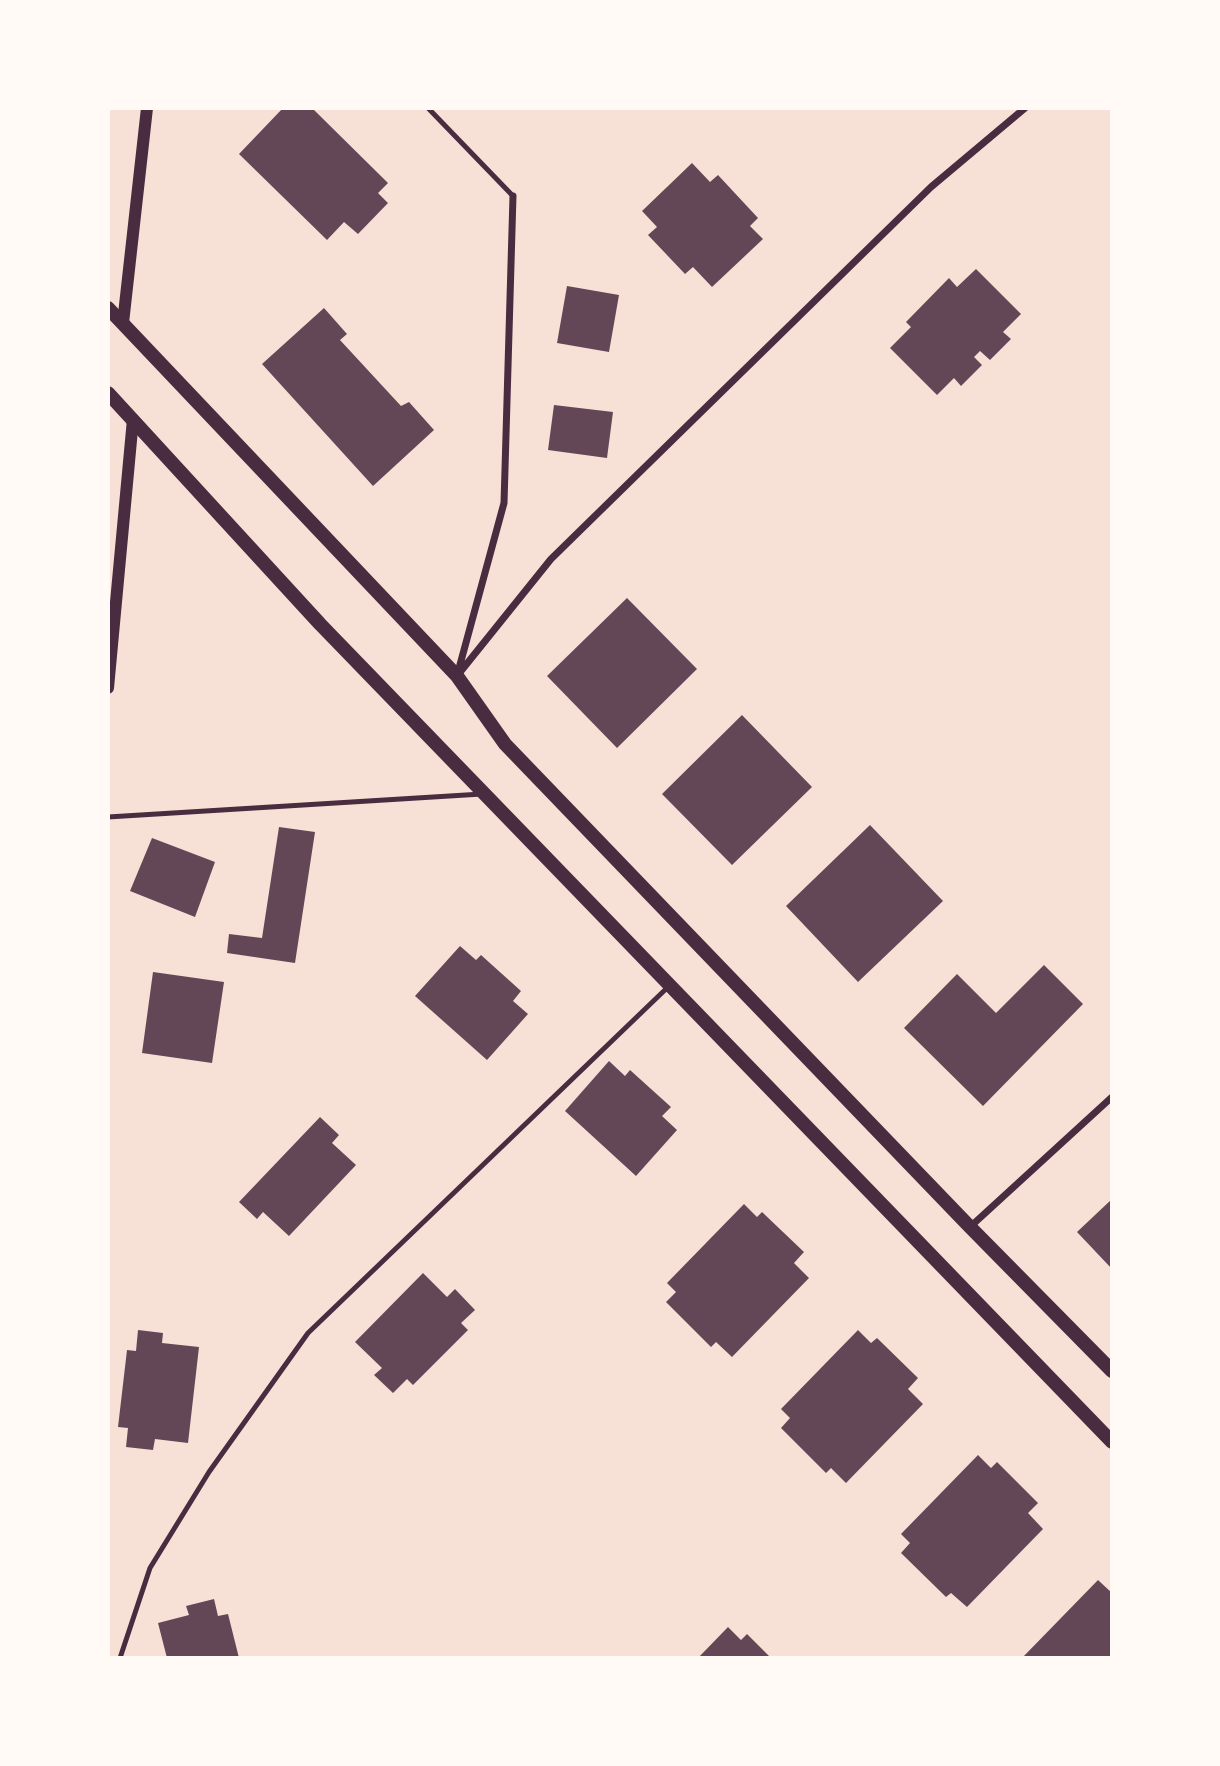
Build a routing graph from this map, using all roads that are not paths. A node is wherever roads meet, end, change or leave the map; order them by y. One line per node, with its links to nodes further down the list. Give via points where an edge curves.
1 (146, 108): 6 (street)
2 (428, 108): 4 (lane)
3 (1025, 108): 9 (street, via 931,187 551,559)
4 (513, 196): 9 (street, via 505,503)
5 (108, 308): 6 (main road)
6 (123, 323): 9 (main road)
7 (108, 393): 8 (main road)
8 (133, 419): 10 (street); 11 (main road, via 320,624)
9 (457, 676): 15 (main road, via 505,744)
10 (108, 688)
11 (485, 794): 12 (lane); 13 (main road)
12 (108, 817)
13 (670, 985): 17 (main road); 18 (lane, via 308,1333 209,1472 150,1568)
14 (1111, 1097): 15 (street)
15 (970, 1227): 16 (main road)
16 (1111, 1371)
17 (1111, 1442)
18 (120, 1657)

